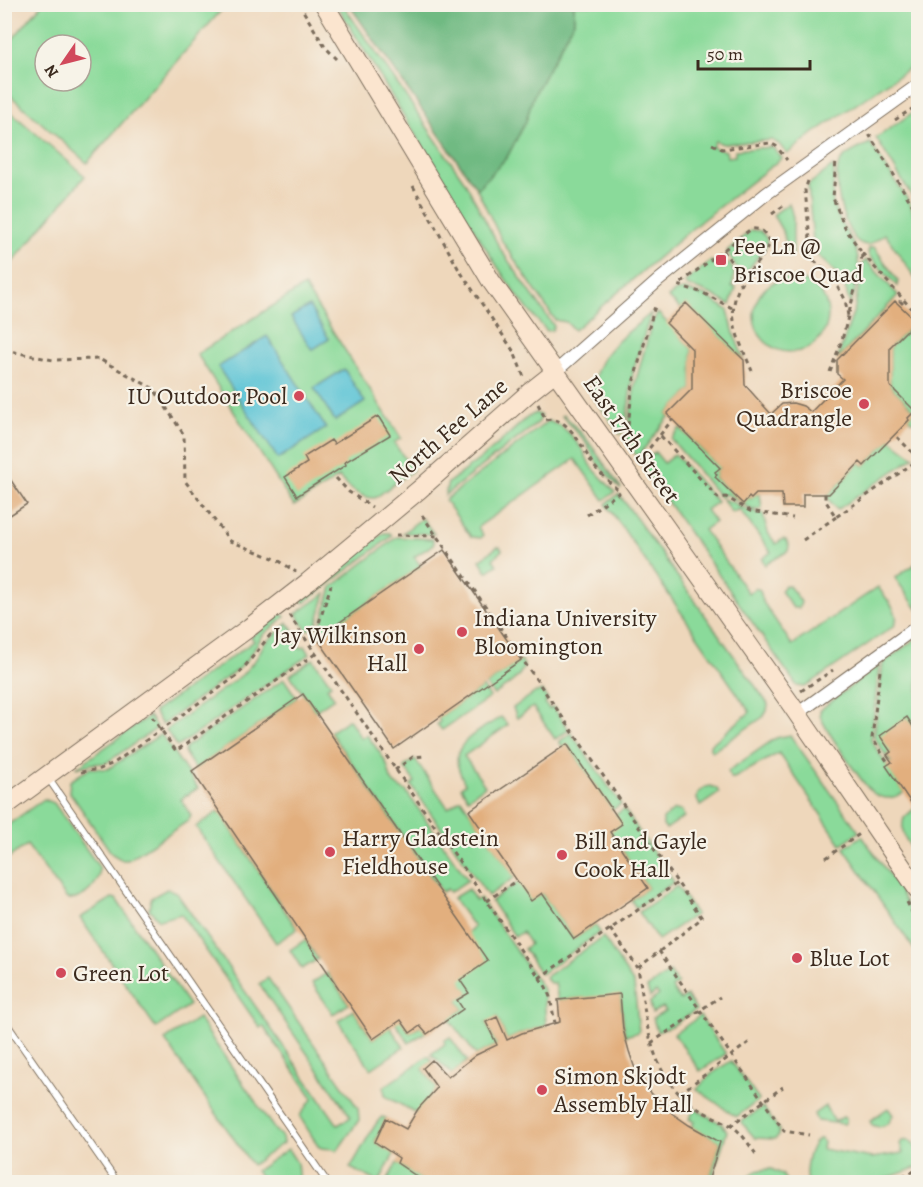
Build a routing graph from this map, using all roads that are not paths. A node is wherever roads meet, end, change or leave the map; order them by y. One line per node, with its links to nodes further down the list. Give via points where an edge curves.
1 (324, 4): 3 (main road, East 17th Street, via 491,281)
2 (918, 85): 3 (street, North Fee Lane, via 766,194 659,280)
3 (555, 372): 5 (main road, East 17th Street); 6 (main road, North Fee Lane, via 308,582)
4 (918, 626): 5 (street)
5 (797, 714): 8 (main road, East 17th Street)
6 (46, 775): 7 (main road, North Fee Lane); 11 (lane)
7 (4, 807)
8 (911, 893)
9 (4, 1020): 10 (lane)
10 (117, 1182)
11 (327, 1182)

